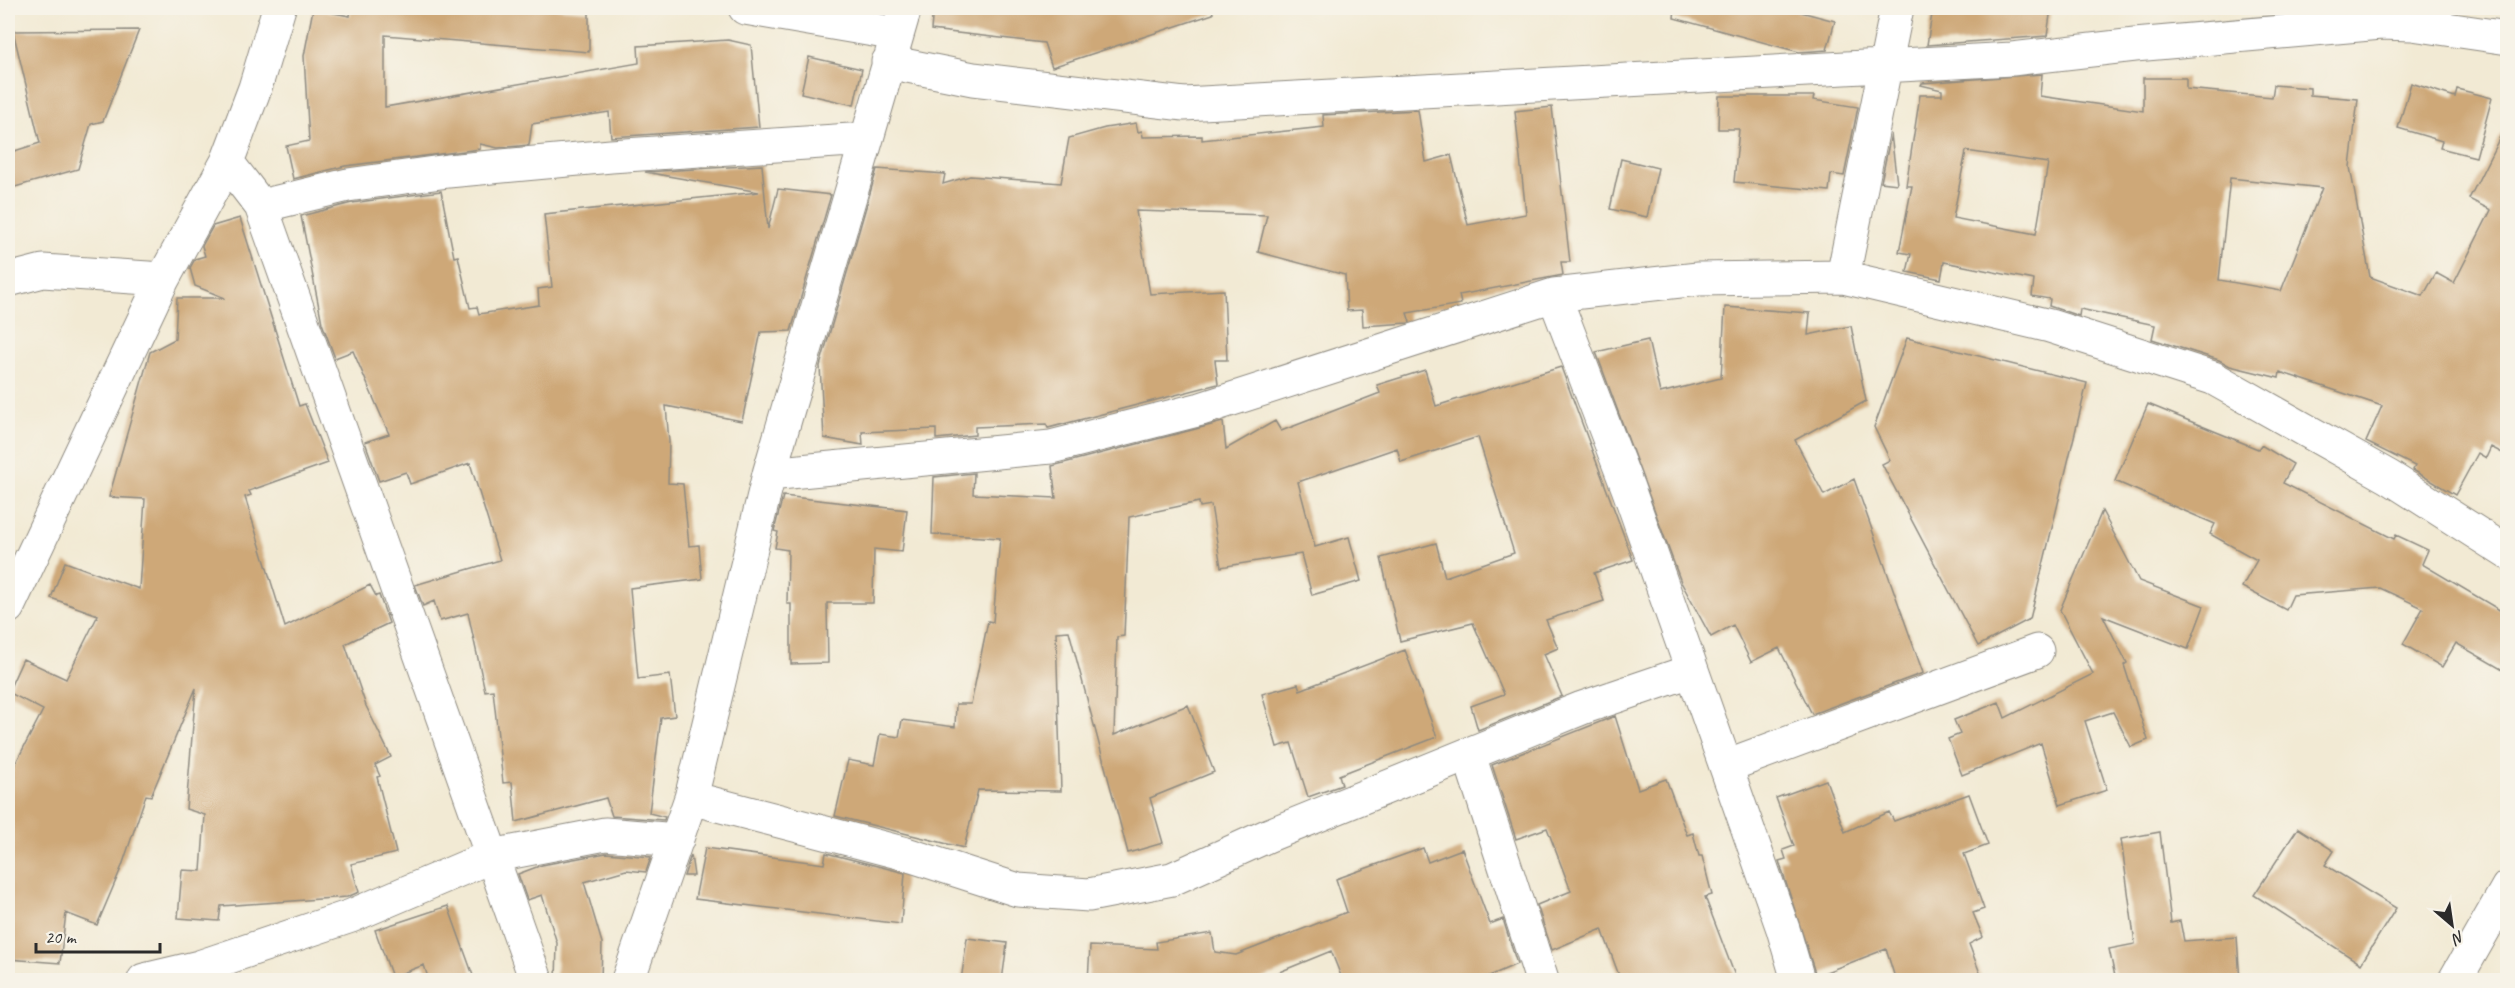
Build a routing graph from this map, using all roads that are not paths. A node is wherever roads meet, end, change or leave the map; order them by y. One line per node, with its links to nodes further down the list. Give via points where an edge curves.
1 (279, 8): 8 (street)
2 (745, 8): 4 (street)
3 (1897, 8): 6 (street)
4 (897, 35): 6 (street, via 972,79 1184,104); 7 (street)
5 (2508, 38): 6 (street, via 2381,23 2012,59)
6 (1884, 67): 10 (street)
7 (866, 138): 9 (street, via 448,171 348,185); 14 (street)
8 (227, 162): 9 (street); 11 (street)
9 (261, 206): 23 (street)
10 (1843, 277): 13 (street, via 1698,279); 15 (street, via 2049,326 2212,378 2390,477)
11 (163, 279): 12 (street, via 43,271); 16 (street)
12 (8, 280)
13 (1554, 295): 14 (street, via 1201,409 1051,447); 18 (street, via 1628,488)
14 (769, 474): 21 (street)
15 (2508, 553)
16 (8, 607)
17 (2037, 651): 20 (street)
18 (1691, 671): 19 (street, via 1582,708); 20 (street)
19 (1469, 755): 21 (street, via 1267,836 1172,879 1089,895 1018,890 906,854); 29 (street)
20 (1726, 766): 30 (street)
21 (691, 798): 22 (street)
22 (677, 840): 23 (street, via 605,834); 28 (street)
23 (492, 856): 25 (street); 27 (street)
24 (2508, 887): 31 (street)
25 (201, 974): 26 (street)
26 (144, 981)
27 (536, 981)
28 (628, 981)
29 (1542, 981)
30 (1798, 981)
31 (2455, 981)

